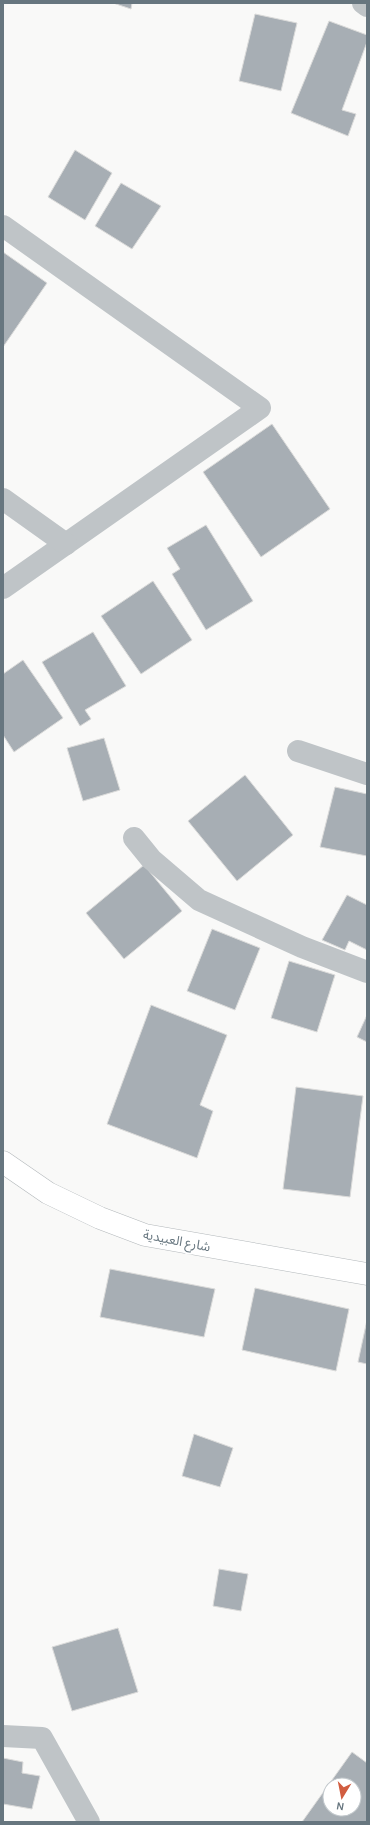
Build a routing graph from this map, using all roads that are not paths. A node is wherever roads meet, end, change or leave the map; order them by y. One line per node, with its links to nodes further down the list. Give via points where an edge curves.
1 (363, 3): 2 (street)
2 (367, 6)
3 (3, 226): 5 (street, via 260,408)
4 (3, 499): 5 (street)
5 (66, 544): 6 (street)
6 (3, 588)
7 (298, 751): 8 (street)
8 (367, 774)
9 (134, 838): 10 (street, via 151,859 199,900 302,947)
10 (367, 972)
11 (3, 1162): 12 (main road, شارع العبيدية, via 48,1193 145,1236)
12 (367, 1274)
13 (3, 1736): 14 (street, via 42,1738)
14 (89, 1822)

